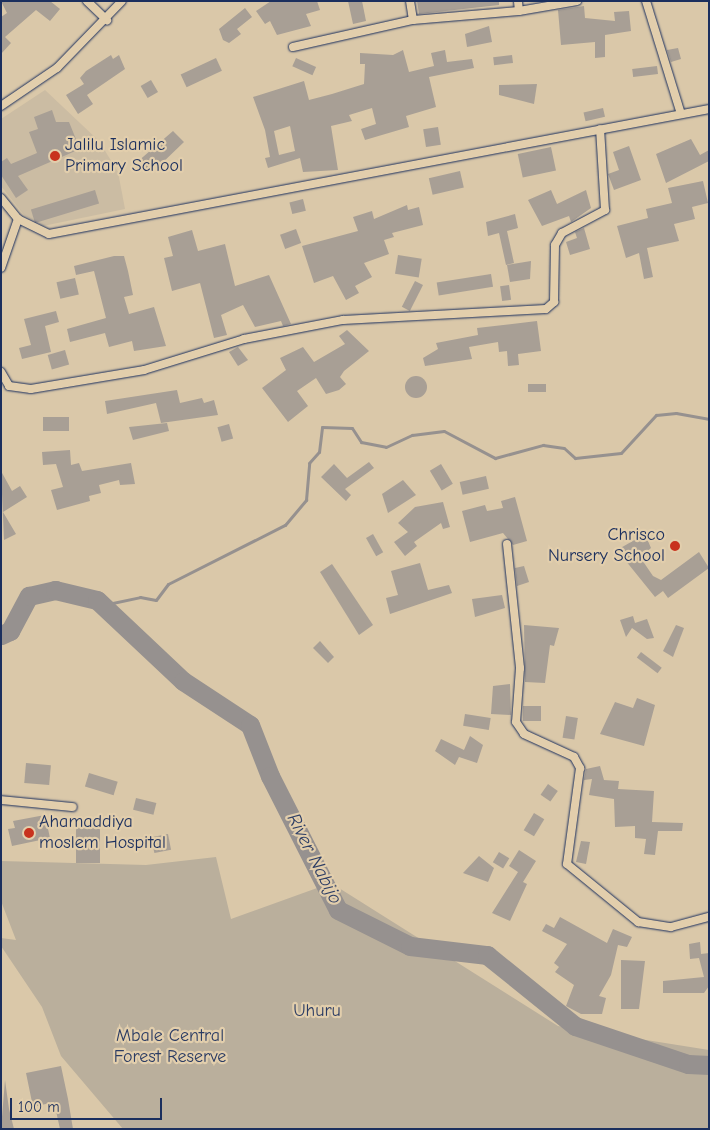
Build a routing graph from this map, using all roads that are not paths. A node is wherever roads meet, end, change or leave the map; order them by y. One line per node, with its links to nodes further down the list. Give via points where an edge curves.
1 (86, 1): 8 (street)
2 (122, 1): 8 (street)
3 (410, 1): 9 (street)
4 (518, 1): 7 (street)
5 (577, 1): 7 (street)
6 (646, 1): 13 (street)
7 (519, 11): 9 (street)
8 (107, 20): 11 (street, via 57,68)
9 (412, 20): 10 (street)
10 (293, 48)
11 (1, 106)
12 (709, 109): 13 (street)
13 (681, 114): 14 (street)
14 (600, 128): 16 (street, via 49,234); 18 (street, via 605,210 562,233 555,245 554,302 546,309 343,320 244,339 144,370 31,389 9,386)
15 (1, 198): 16 (street)
16 (18, 219): 17 (street)
17 (1, 268)
18 (1, 372)
19 (507, 544): 22 (street, via 520,668 516,722 524,734 574,757 580,768 567,864 638,922 671,927)
20 (1, 800): 21 (street)
21 (73, 807)
22 (709, 917)

